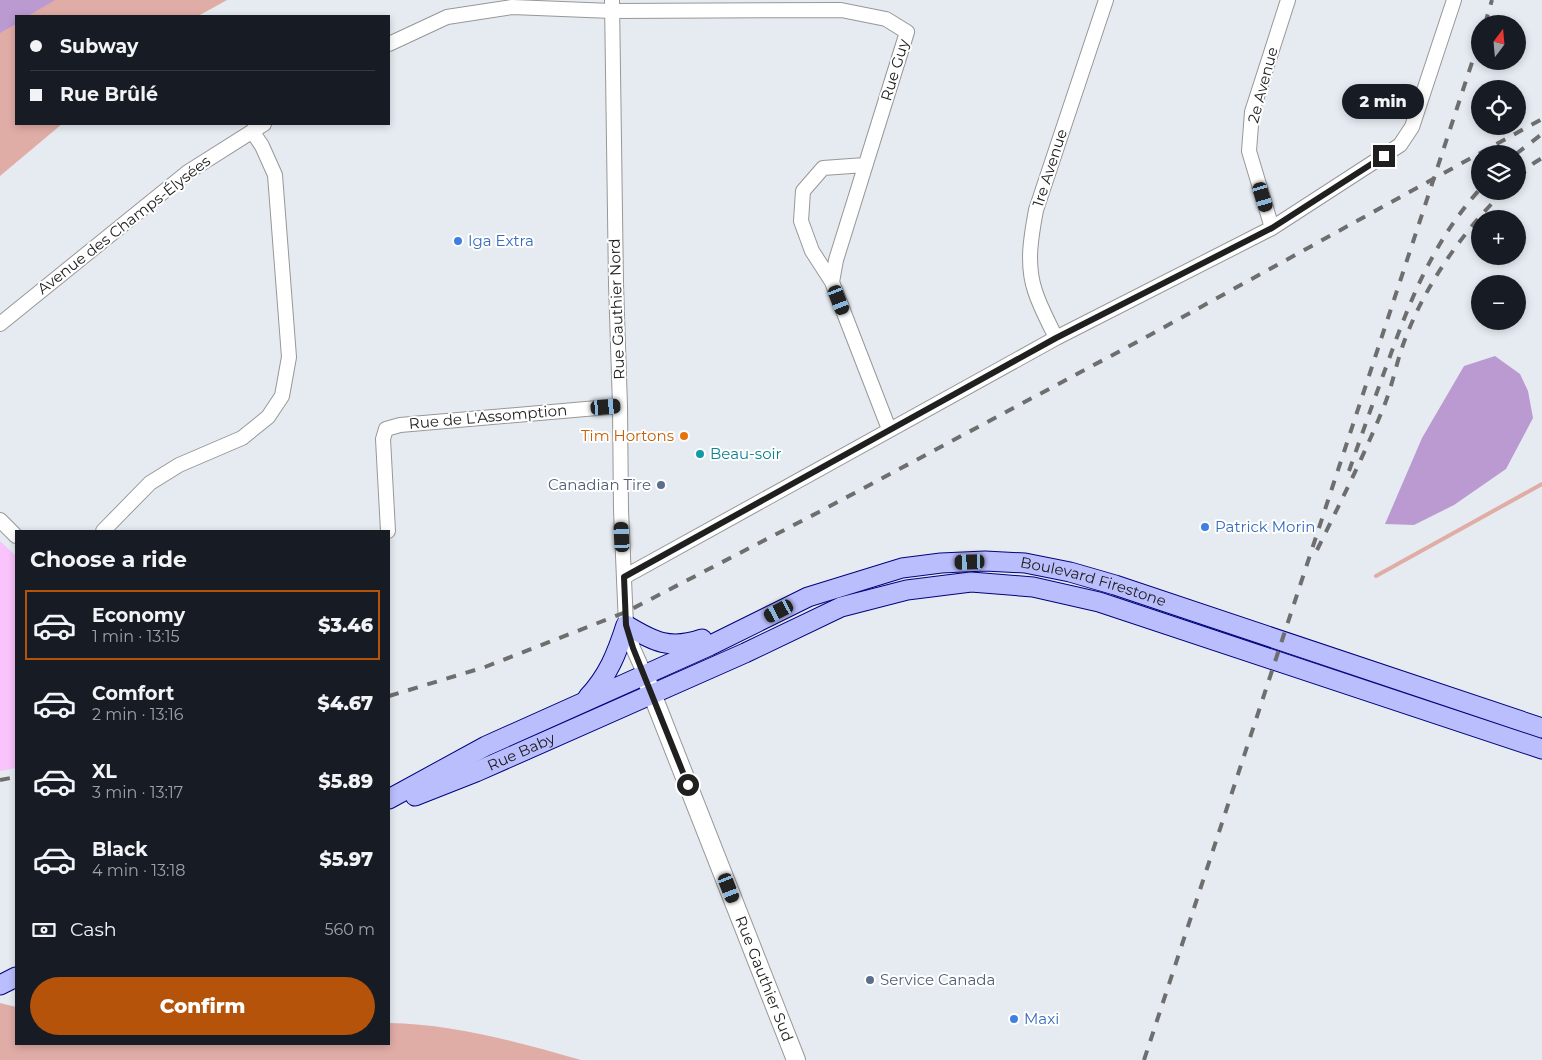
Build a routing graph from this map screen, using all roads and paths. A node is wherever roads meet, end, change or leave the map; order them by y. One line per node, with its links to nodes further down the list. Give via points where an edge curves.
1 (1106, 0): 12 (street, 1re Avenue, via 1036,210 1030,240 1029,260 1035,292)
2 (1288, 0): 9 (street, 2e Avenue, via 1252,112 1249,151)
3 (1454, 0): 9 (street, via 1412,127 1400,146)
4 (612, 5): 5 (street, Rue Guy); 6 (street, via 512,7 447,17); 13 (street, Rue Gauthier Nord)
5 (796, 5): 8 (street, Rue Guy, via 886,20 907,32)
6 (390, 44)
7 (258, 128): 11 (street, Avenue des Champs-Élysées, via 188,172); 16 (street, Avenue des Champs-Élysées, via 275,175 289,357 282,396 268,417 242,438 179,465 150,483)
8 (865, 165): 10 (street, Rue Guy); 10 (street, via 823,168 803,191 801,221 812,251)
9 (1272, 228): 12 (street)
10 (832, 282): 14 (street)
11 (0, 324)
12 (1056, 338): 14 (street)
13 (620, 406): 17 (street, Rue de L'Assomption, via 400,425 386,429 383,439); 19 (street, Rue Gauthier Nord)
14 (889, 429): 19 (street)
15 (0, 520): 18 (street)
16 (103, 530)
17 (388, 530)
18 (15, 535)
19 (624, 577): 21 (street, Rue Gauthier Nord)
20 (765, 618): 21 (main road, via 679,645 658,642); 22 (main road, Boulevard Firestone); 25 (main road, Boulevard Firestone, via 808,597 902,568 985,561 1025,563 1115,584)
21 (626, 625): 22 (street, Rue Gauthier Nord); 24 (main road, via 607,674)
22 (645, 675): 23 (street, Rue Gauthier Sud); 24 (main road, Rue Baby)
23 (652, 694): 26 (main road, Boulevard Firestone, via 841,607 907,590 970,582 1033,587 1099,602); 28 (main road, Rue Baby); 31 (street, Rue Gauthier Sud)
24 (584, 702): 27 (main road, Rue Baby, via 486,746)
25 (1542, 728)
26 (1542, 749)
27 (390, 798)
28 (390, 807)
29 (15, 978): 30 (main road)
30 (0, 985)
31 (796, 1060)

